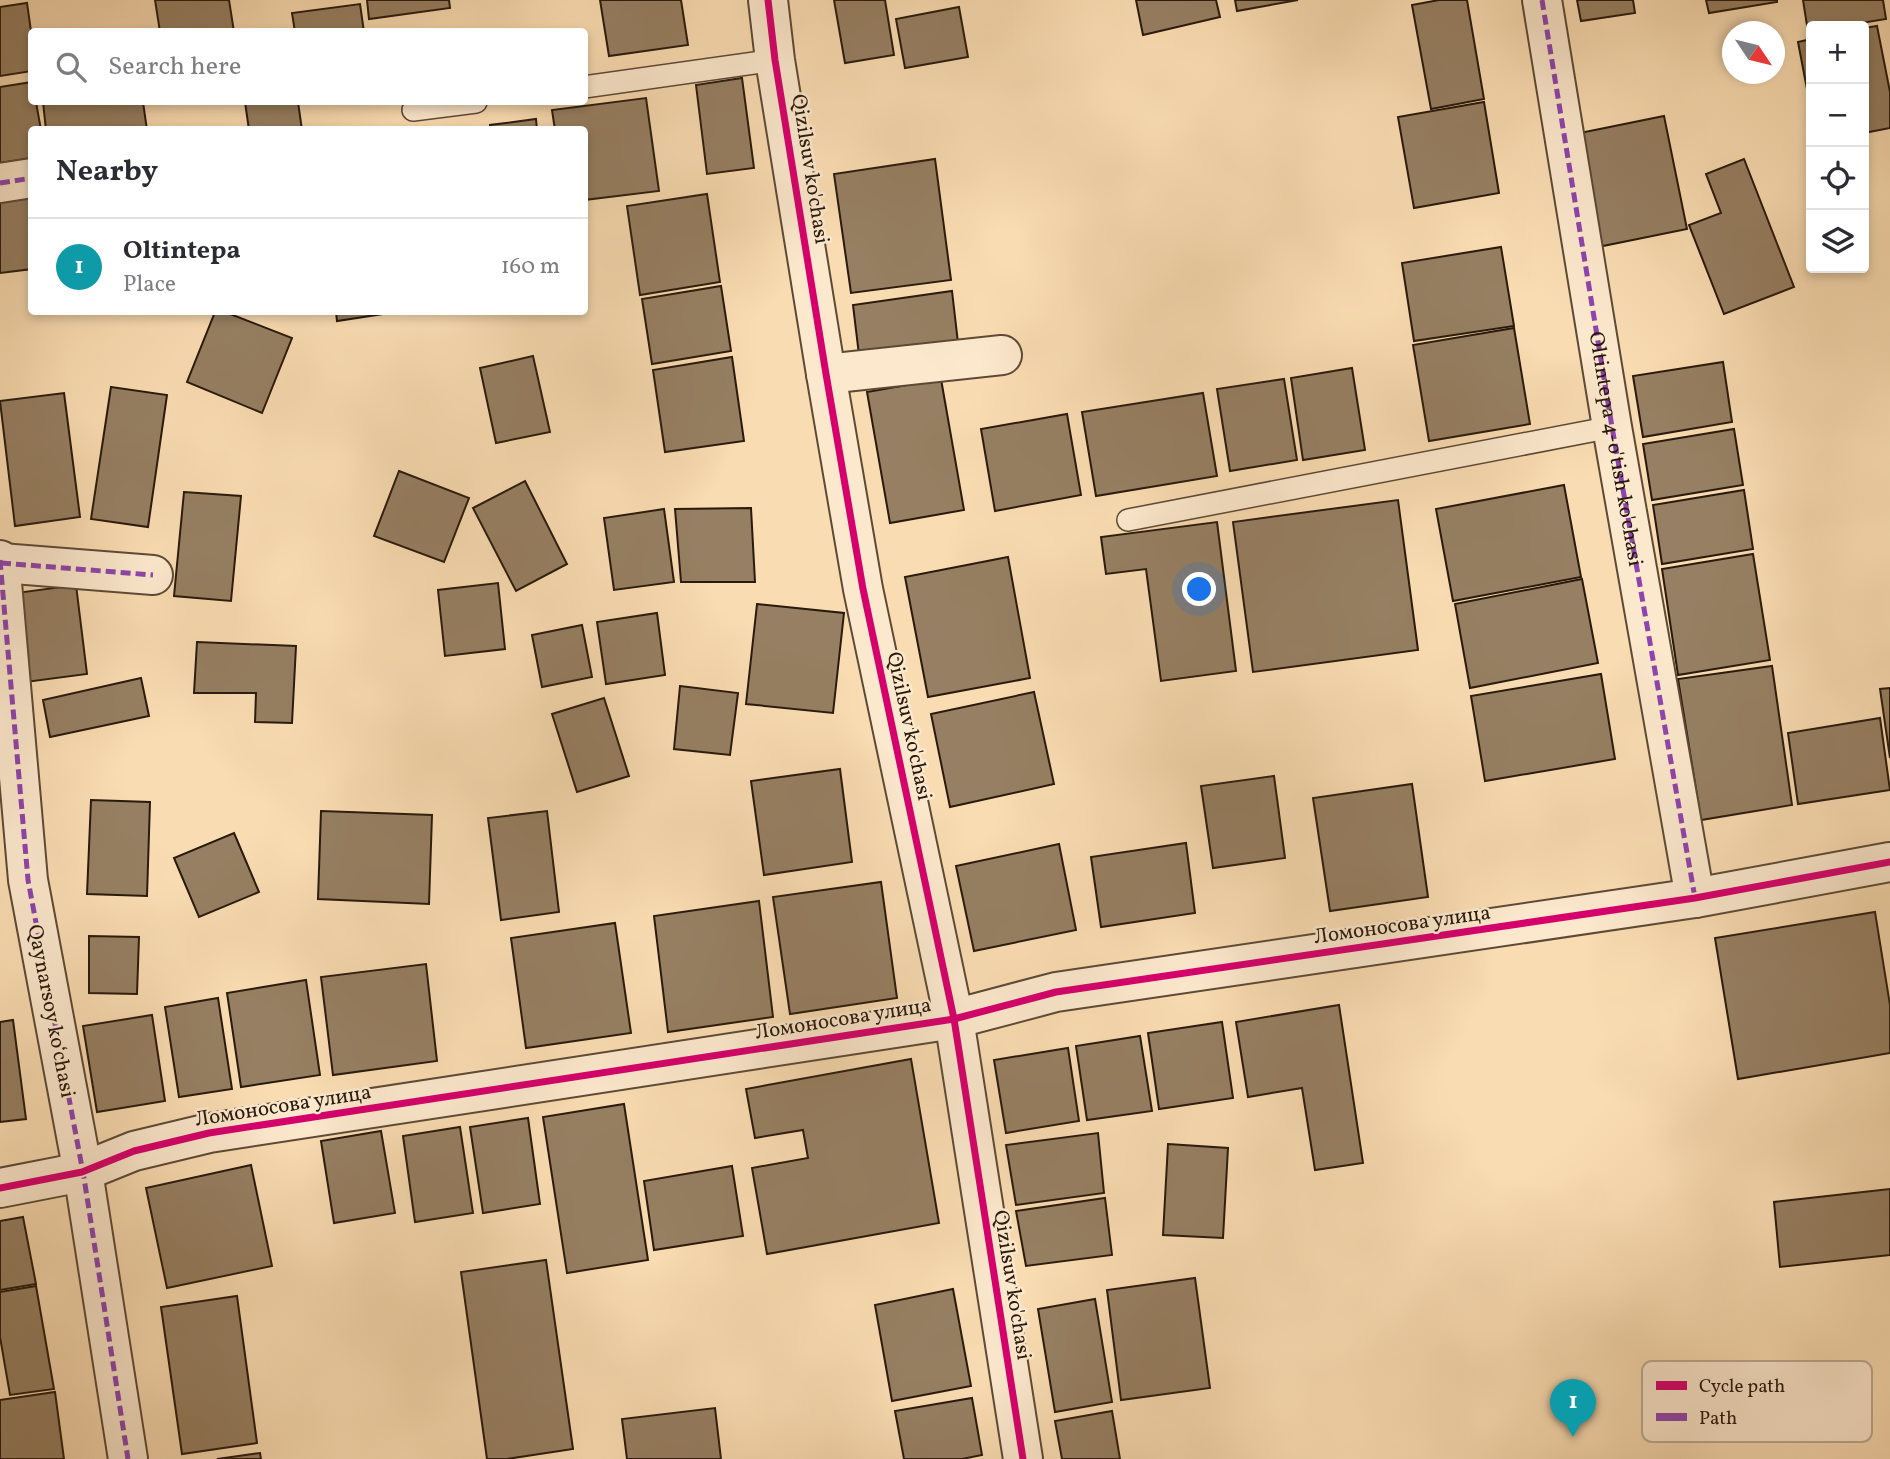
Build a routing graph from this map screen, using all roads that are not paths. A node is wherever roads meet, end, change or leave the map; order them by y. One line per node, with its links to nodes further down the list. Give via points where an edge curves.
1 (768, 0): 3 (street, Qizilsuv ko'chasi)
2 (1542, 0): 11 (street, Oltintepa 4-o'tish ko'chasi)
3 (775, 60): 4 (lane); 10 (street, Qizilsuv ko'chasi)
4 (588, 86)
5 (452, 105): 6 (lane)
6 (413, 110)
7 (28, 179): 8 (street)
8 (0, 183)
9 (1002, 355): 10 (street)
10 (826, 374): 17 (street, Qizilsuv ko'chasi, via 863,589)
11 (1612, 427): 12 (lane); 16 (street, Oltintepa 4-o'tish ko'chasi)
12 (1128, 520)
13 (0, 562): 14 (street); 18 (street, Qaynarsoy koʻchasi, via 28,880)
14 (153, 575)
15 (1890, 862): 16 (street, Ломоносова улица)
16 (1695, 898): 17 (street, Ломоносова улица, via 1056,992)
17 (954, 1019): 18 (street, Ломоносова улица, via 209,1133 134,1151); 21 (street, Qizilsuv ko'chasi)
18 (82, 1172): 19 (street, Ломоносова улица); 20 (street, Qaynarsoy koʻchasi)
19 (0, 1188)
20 (128, 1459)
21 (1023, 1459)

